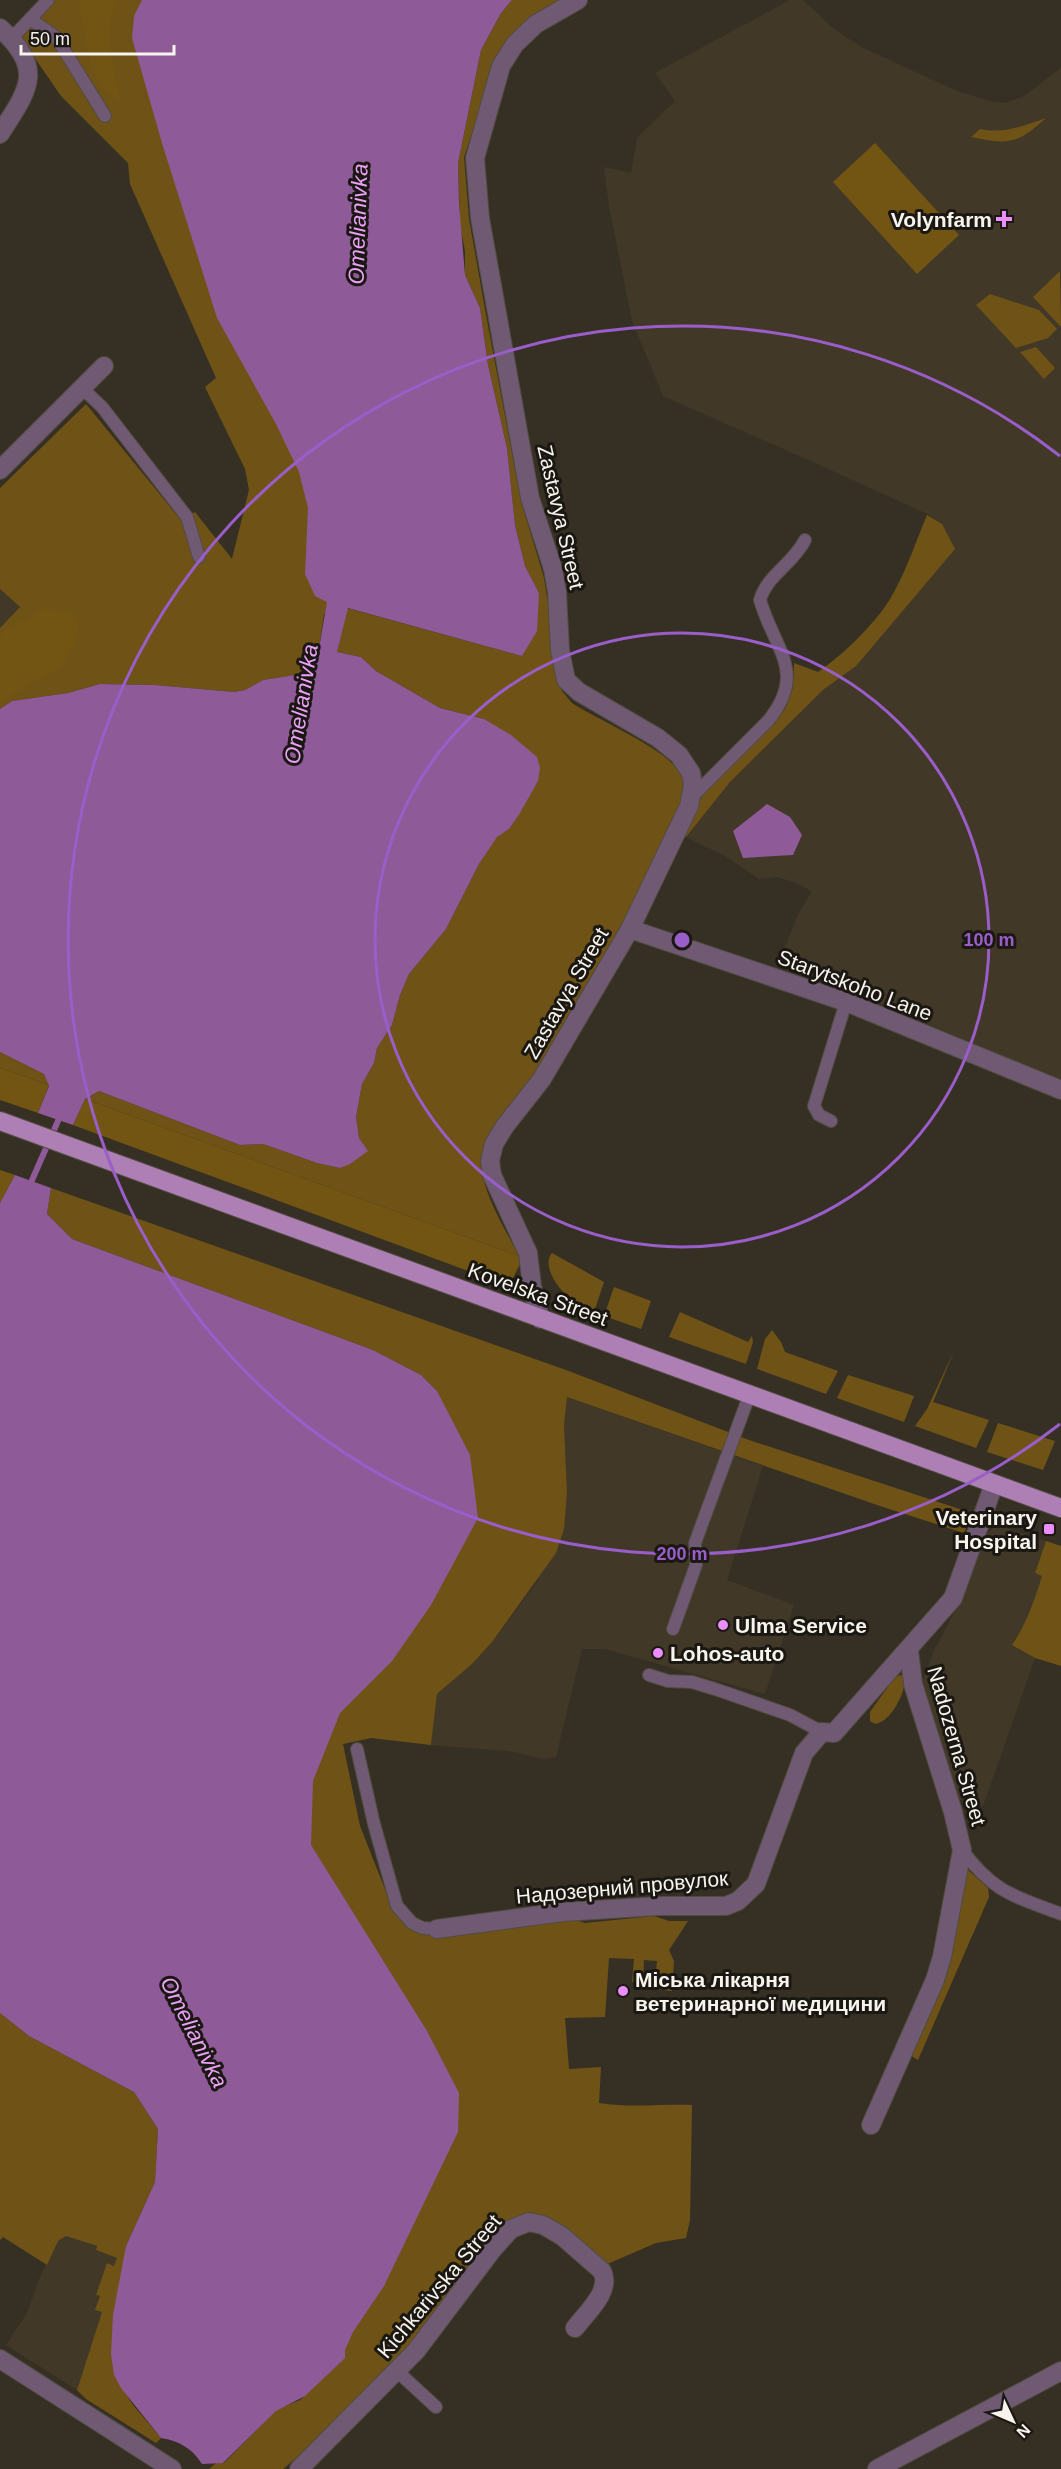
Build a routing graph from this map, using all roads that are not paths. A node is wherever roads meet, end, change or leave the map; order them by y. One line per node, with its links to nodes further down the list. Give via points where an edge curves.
1 (48, 0): 3 (lane)
2 (578, 0): 12 (street, Zastavya Street, via 536,24 515,44 501,66 475,158 480,218 530,498 553,569 566,680 679,755 692,773)
3 (30, 20): 4 (lane); 5 (lane, via 56,38)
4 (6, 33): 6 (street, via 26,58 28,77 26,93)
5 (105, 117)
6 (0, 134)
7 (104, 366): 8 (street)
8 (82, 388): 9 (street); 11 (lane, via 102,407 187,517)
9 (0, 470)
10 (805, 540): 12 (lane, via 793,560 767,584 760,600 786,666 786,694 768,721)
11 (200, 557)
12 (692, 797): 13 (street, Zastavya Street)
13 (630, 929): 14 (street, Starytskoho Lane); 18 (street, Zastavya Street, via 542,1079 494,1144 490,1161 492,1175 528,1253)
14 (846, 1002): 15 (street, Starytskoho Lane); 16 (lane, via 814,1106 819,1115)
15 (1061, 1090)
16 (831, 1121)
17 (4, 1123): 18 (main road, Kovelska Street)
18 (540, 1319): 19 (main road, Kovelska Street)
19 (749, 1396): 20 (main road, Kovelska Street); 22 (lane, via 695,1543 696,1565)
20 (994, 1484): 21 (main road, Kovelska Street); 23 (street, Надозерний провулок, via 953,1598)
21 (1061, 1508)
22 (673, 1629)
23 (909, 1651): 25 (street, Надозерний провулок, via 834,1733); 27 (street, Nadozerna Street, via 913,1683)
24 (649, 1675): 25 (lane, via 718,1690 790,1715)
25 (822, 1732): 29 (street, Надозерний провулок, via 804,1753 756,1884 738,1901 726,1906 563,1912)
26 (357, 1749): 29 (lane, via 397,1905 412,1923)
27 (962, 1850): 28 (lane, via 975,1869 1004,1892); 30 (street, Nadozerna Street, via 936,1980)
28 (1061, 1914)
29 (438, 1929)
30 (871, 2126)
31 (575, 2328): 33 (street, Kichkarivska Street, via 603,2292 606,2278 553,2230 529,2222 512,2229 493,2249)
32 (0, 2359): 36 (street)
33 (397, 2371): 35 (lane); 37 (street, Kichkarivska Street)
34 (1061, 2371): 38 (street)
35 (436, 2407)
36 (172, 2469)
37 (299, 2469)
38 (877, 2469)

